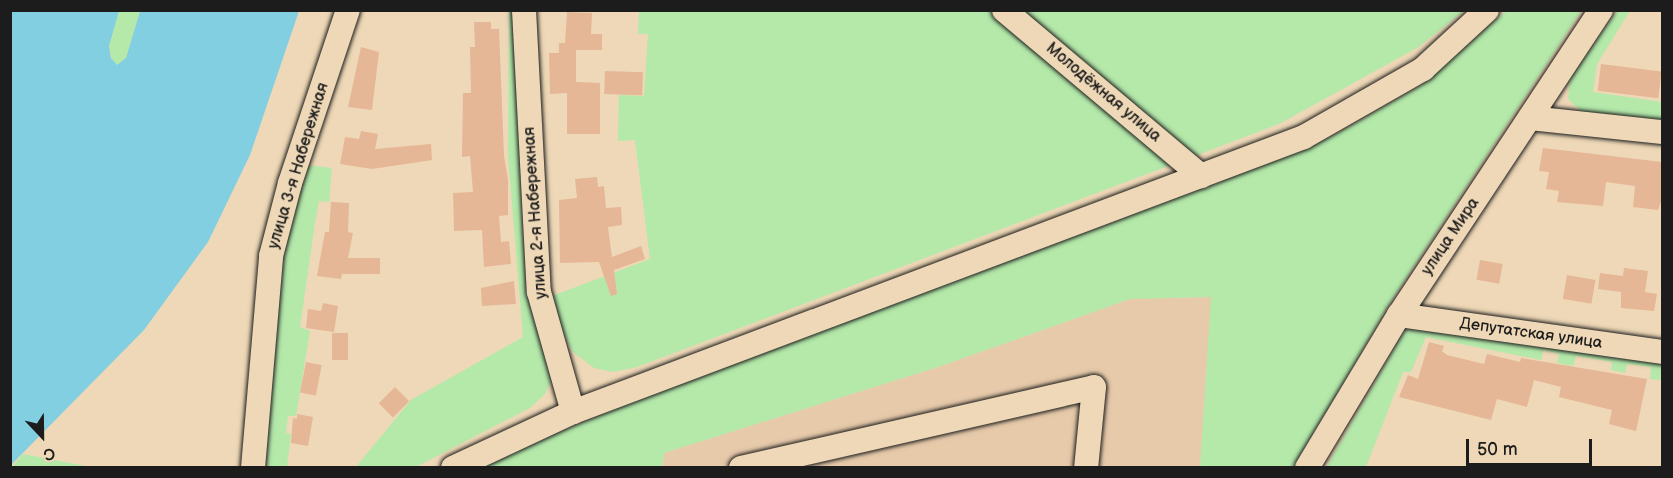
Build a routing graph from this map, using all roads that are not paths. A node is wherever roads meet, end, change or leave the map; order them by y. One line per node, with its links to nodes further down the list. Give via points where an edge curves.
1 (348, 10): 12 (street, улица 3-я Набережная, via 290,183 271,256)
2 (524, 10): 11 (street, улица 2-я Набережная, via 539,292)
3 (1004, 10): 8 (street, Молодёжная улица)
4 (1487, 10): 8 (street, via 1423,69 1305,137)
5 (1601, 10): 6 (street, улица Мира)
6 (1530, 118): 7 (street); 9 (street, улица Мира)
7 (1662, 132)
8 (1201, 176): 11 (street)
9 (1399, 315): 10 (street, Депутатская улица); 16 (street, улица Мира)
10 (1662, 352)
11 (573, 412): 13 (street)
12 (253, 468)
13 (453, 468)
14 (741, 468): 15 (street, via 1094,387)
15 (1086, 468)
16 (1307, 468)

